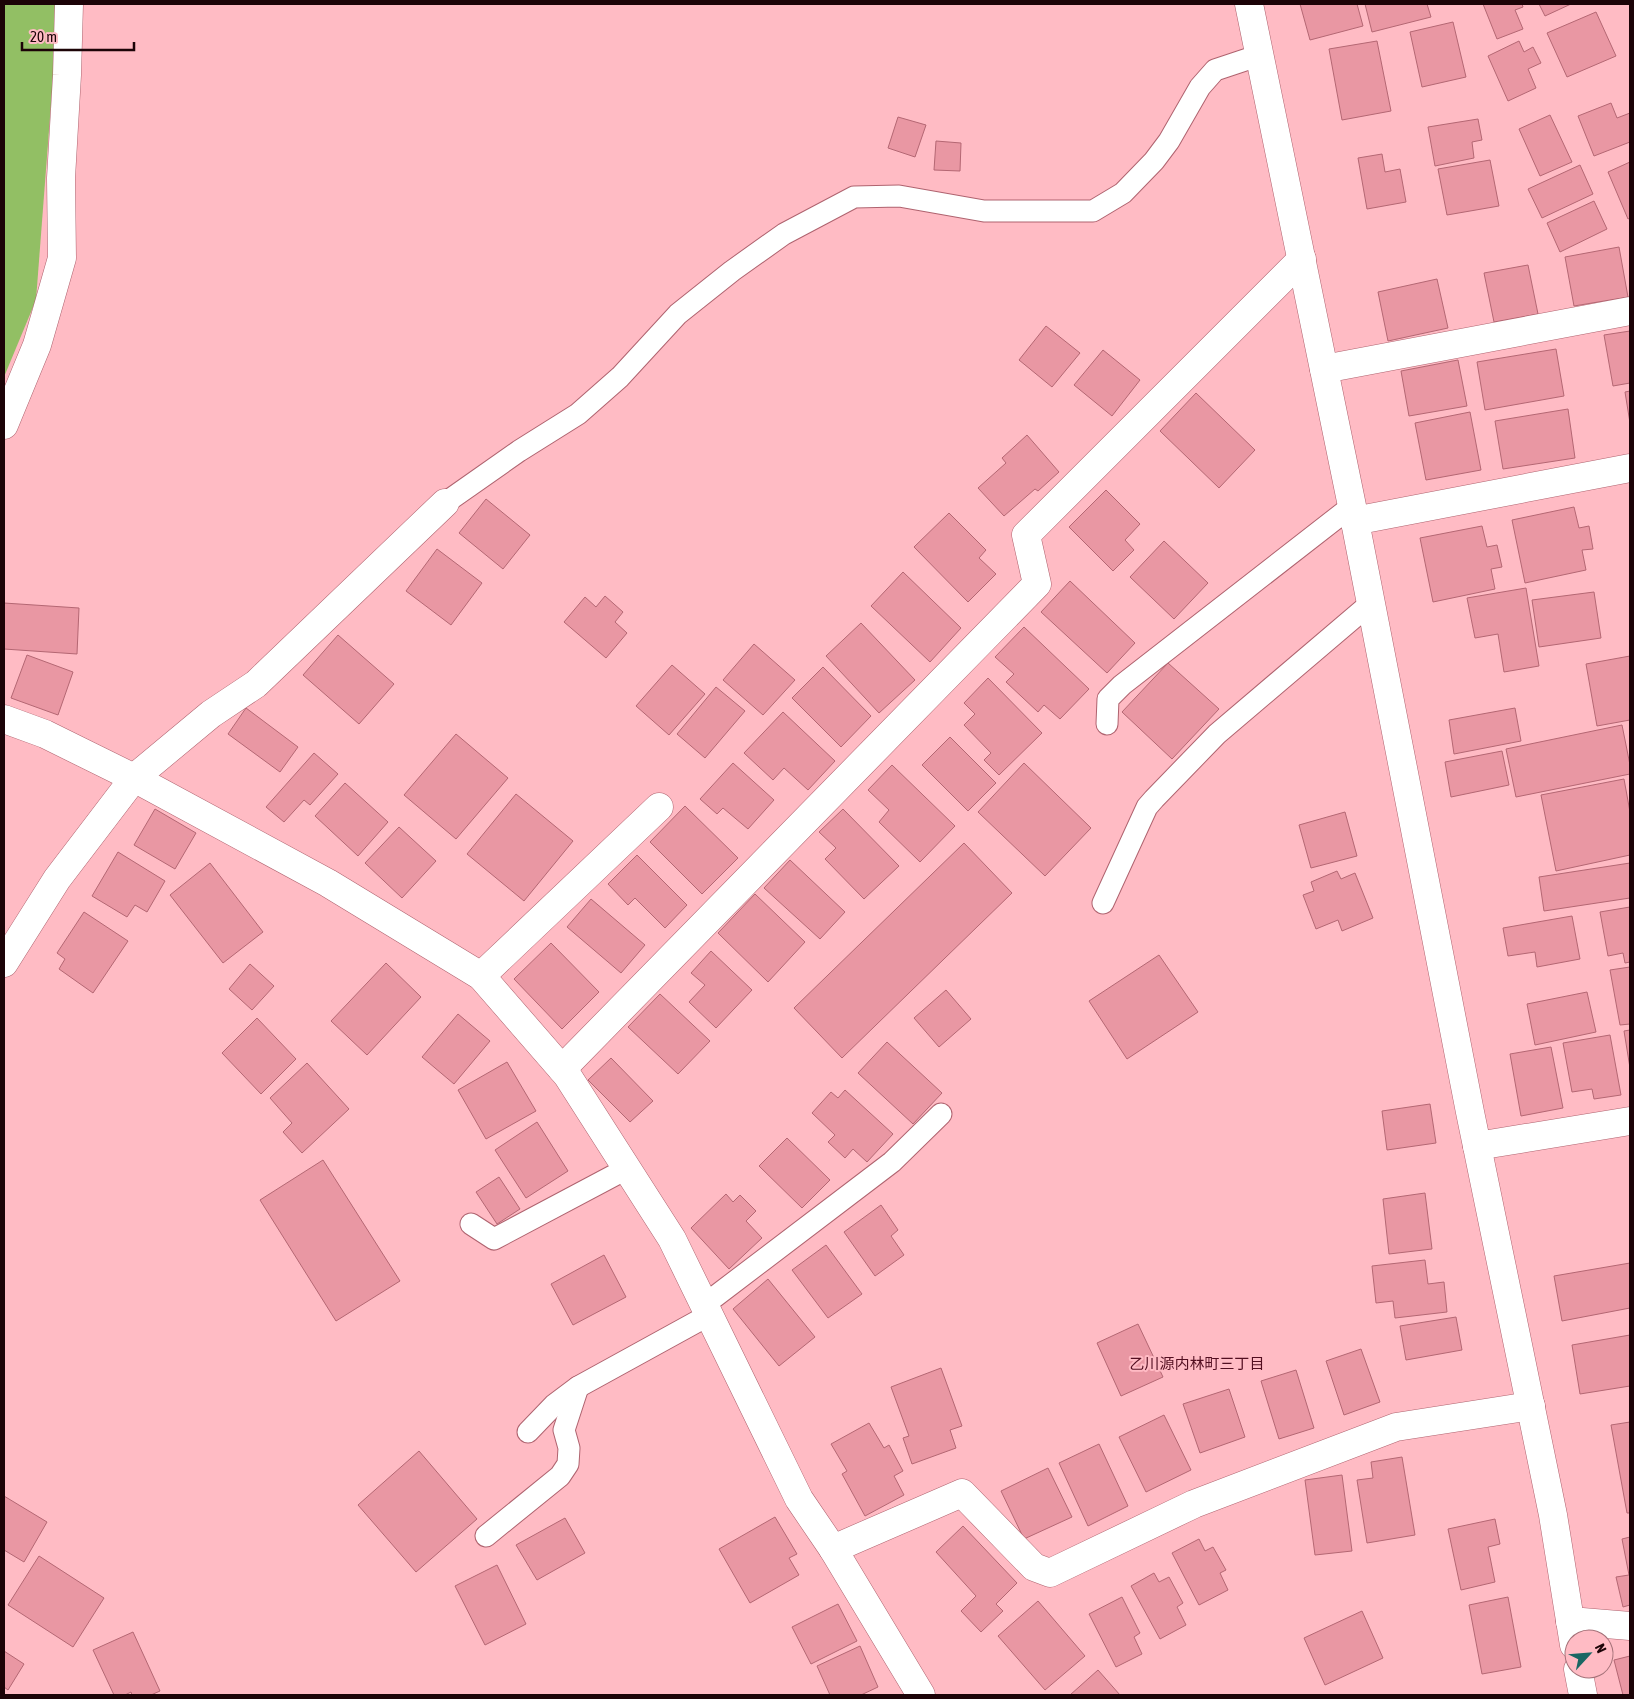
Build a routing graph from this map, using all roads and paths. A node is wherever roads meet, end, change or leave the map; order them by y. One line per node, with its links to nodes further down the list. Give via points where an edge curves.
1 (69, 4): 7 (street, via 61,178 62,258 38,345)
2 (1249, 4): 3 (street)
3 (1260, 55): 4 (street); 9 (lane, via 1215,70 1154,161 1123,193 1093,211 984,211 899,196 854,198 784,234 678,314 620,377 578,414)
4 (1302, 259): 6 (street); 19 (street, via 1026,535 1037,584)
5 (1630, 312): 6 (street)
6 (1324, 369): 10 (street)
7 (4, 426)
8 (1630, 468): 10 (street)
9 (445, 504): 14 (street, via 256,684 211,714)
10 (1353, 514): 11 (street); 13 (lane, via 1122,685 1108,699)
11 (1371, 603): 16 (lane, via 1217,734 1154,799 1147,807); 22 (street)
12 (4, 719): 14 (street, via 45,734)
13 (1108, 724)
14 (134, 778): 17 (street, via 57,880); 18 (street, via 328,883)
15 (659, 807): 18 (street)
16 (1103, 903)
17 (4, 963)
18 (481, 976): 19 (street)
19 (562, 1069): 23 (street)
20 (941, 1114): 25 (lane, via 892,1162)
21 (1630, 1121): 22 (street)
22 (1477, 1146): 27 (street)
23 (626, 1169): 24 (lane, via 494,1239); 25 (street, via 672,1239)
24 (471, 1224)
25 (706, 1310): 26 (lane); 30 (street, via 798,1499)
26 (578, 1387): 28 (lane, via 554,1405); 29 (lane, via 564,1430 569,1448 568,1464 560,1476)
27 (1531, 1406): 30 (street, via 1396,1426 1194,1504 1050,1573 1034,1567 962,1494); 32 (street)
28 (528, 1432)
29 (486, 1536)
30 (833, 1549): 35 (street)
31 (1630, 1626): 33 (street)
32 (1571, 1629)
33 (1605, 1629)
34 (1580, 1679): 36 (street)
35 (921, 1695)
36 (1583, 1695)

